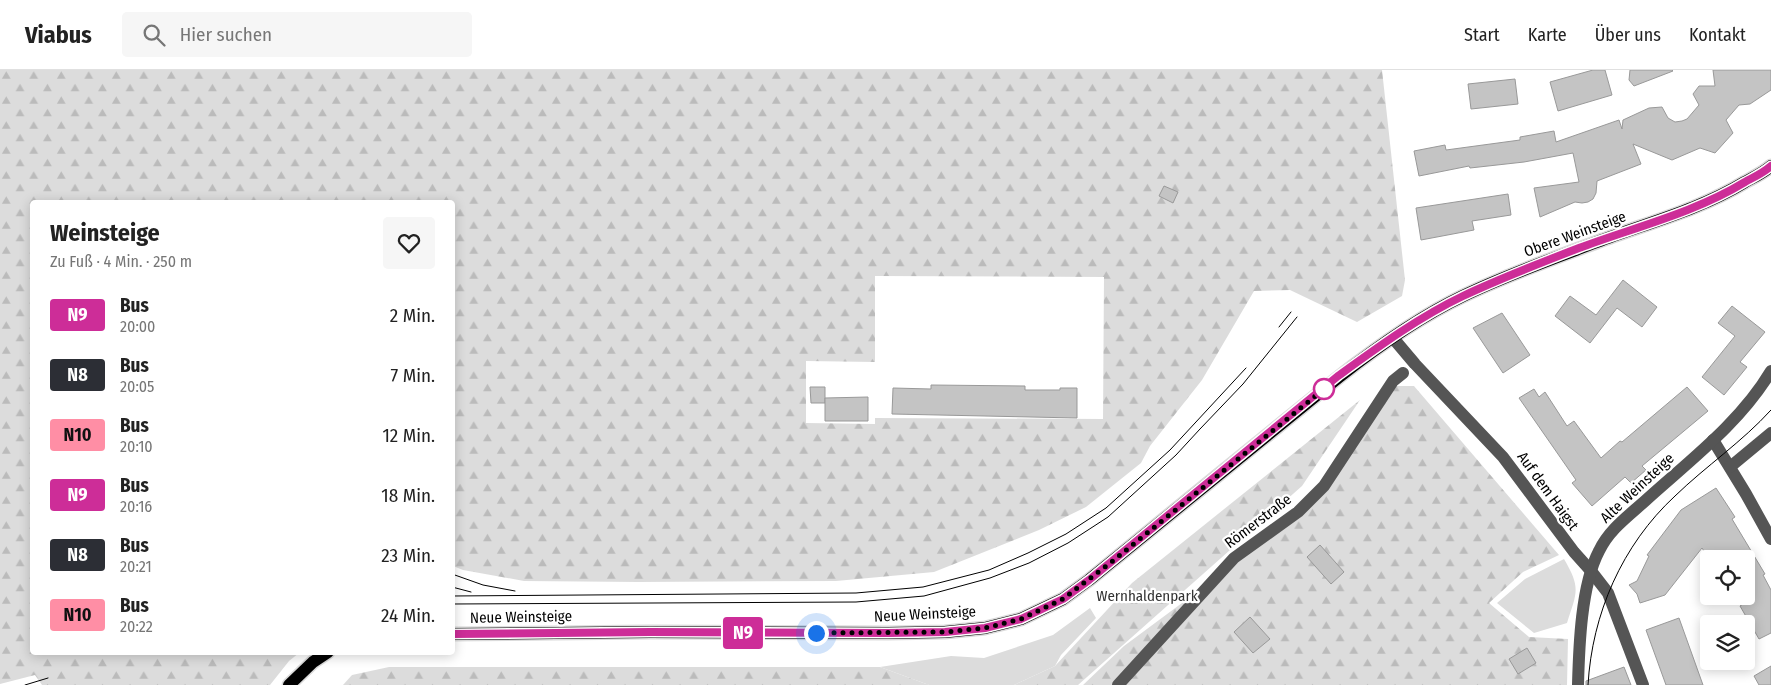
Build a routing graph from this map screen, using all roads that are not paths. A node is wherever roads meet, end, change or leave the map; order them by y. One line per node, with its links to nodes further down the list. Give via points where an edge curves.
1 (1771, 166): 2 (main road, Obere Weinsteige, via 1698,207 1578,249 1461,297)
2 (1393, 338): 9 (street, Auf dem Haigst, via 1503,457); 10 (main road, Neue Weinsteige, via 1338,376 1082,585 1063,599 1021,619 985,628 945,632)
3 (1771, 371): 6 (street, Alte Weinsteige, via 1756,393)
4 (1403, 373): 13 (street, Römerstraße, via 1393,381 1324,486 1298,512 1234,558)
5 (1771, 433): 7 (street)
6 (1713, 440): 7 (street); 9 (street, Alte Weinsteige, via 1611,531 1598,551)
7 (1730, 467): 8 (street)
8 (1771, 540)
9 (1591, 571): 14 (street, Alte Weinsteige, via 1582,614); 15 (street, Auf dem Haigst, via 1608,593)
10 (455, 634)
11 (324, 655): 12 (main road)
12 (289, 685)
13 (1118, 685)
14 (1578, 685)
15 (1643, 685)

